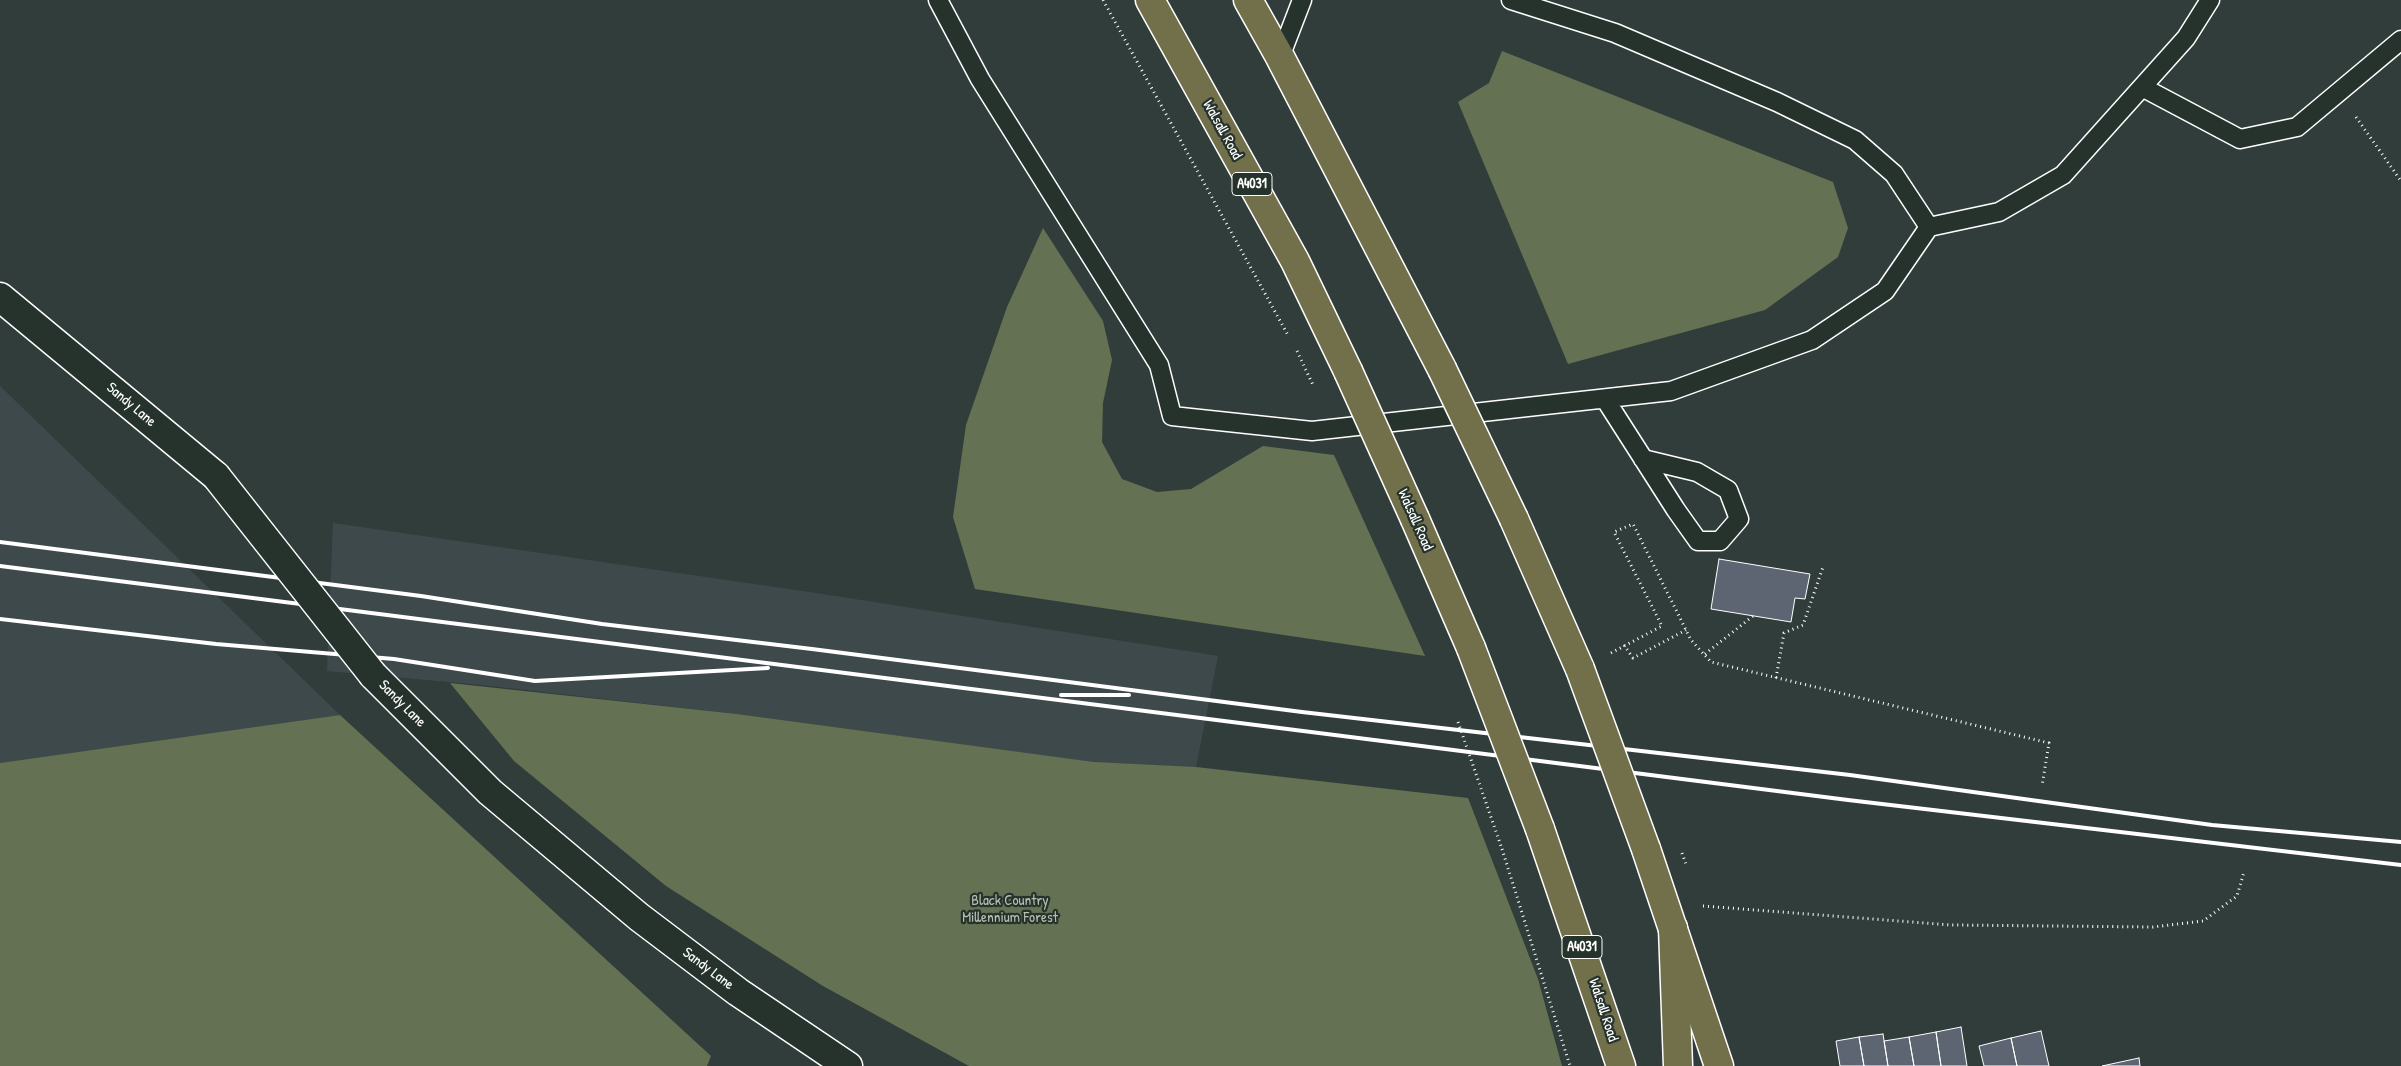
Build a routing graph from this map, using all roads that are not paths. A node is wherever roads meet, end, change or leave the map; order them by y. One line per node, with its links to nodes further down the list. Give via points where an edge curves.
1 (938, 0): 14 (lane, via 980,79 1159,365 1172,416 1312,432)
2 (1142, 0): 8 (lane)
3 (1150, 0): 8 (main road, Walsall Road / A4031)
4 (1248, 0): 10 (main road)
5 (1302, 0): 10 (lane)
6 (1511, 0): 12 (lane, via 1615,33 1777,102 1855,140 1894,174)
7 (2210, 0): 11 (lane, via 2186,38)
8 (1163, 24): 18 (main road, Walsall Road / A4031, bridge, via 1295,261 1415,519 1471,648 1540,829)
9 (2401, 40): 11 (lane, via 2297,127 2240,138)
10 (1280, 57): 16 (main road, bridge, via 1442,369 1514,519 1580,670)
11 (2142, 87): 12 (lane, via 2063,175 1999,212)
12 (1929, 227): 14 (lane, via 1884,290 1812,340 1672,391)
13 (0, 297): 17 (street, Sandy Lane, bridge, via 216,476 373,675 490,792 631,911 738,992)
14 (1605, 399): 15 (lane)
15 (1643, 459): 15 (lane, via 1698,541 1720,541 1739,519 1728,490 1697,472)
16 (1673, 928): 19 (main road); 20 (main road)
17 (848, 1066)
18 (1621, 1066)
19 (1678, 1066)
20 (1719, 1066)

